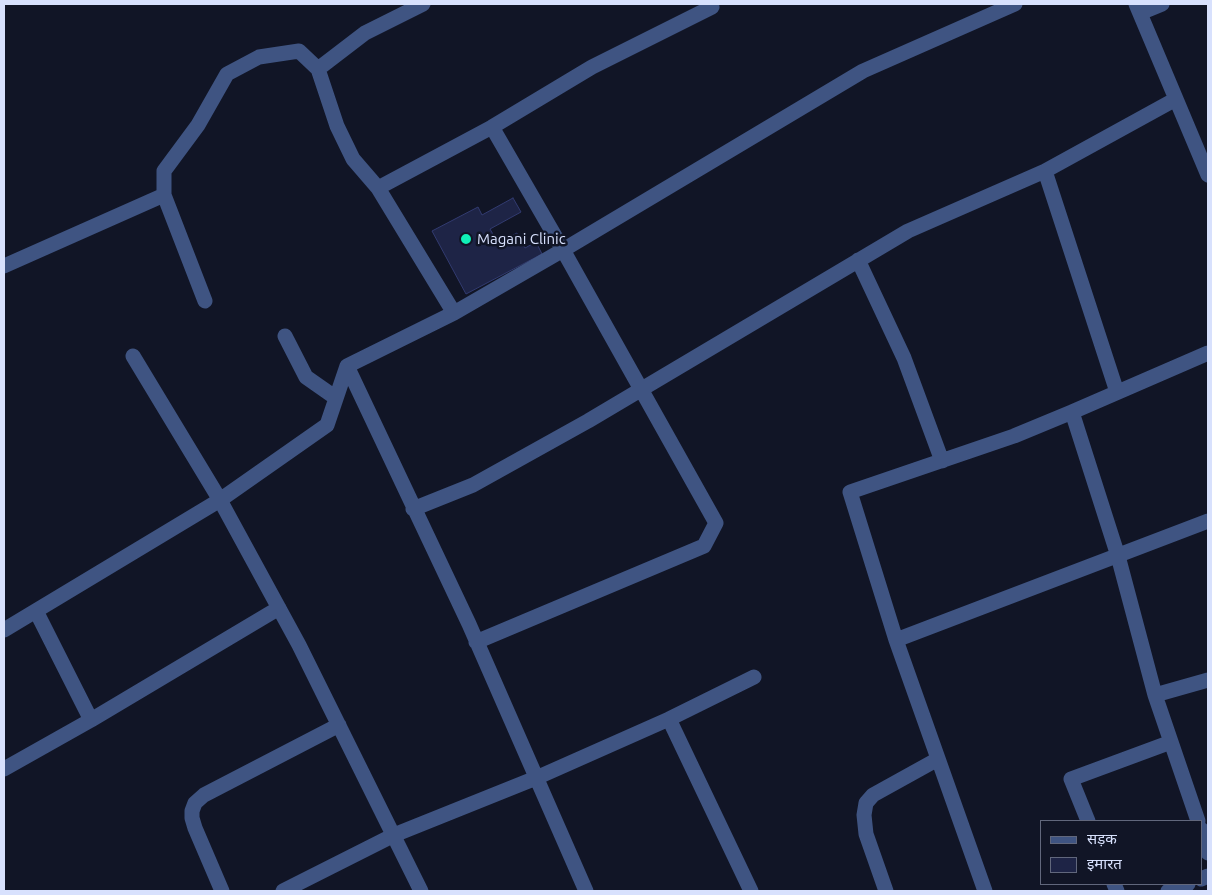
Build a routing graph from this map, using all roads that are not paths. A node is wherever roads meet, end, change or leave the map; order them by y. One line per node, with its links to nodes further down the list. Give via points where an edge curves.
1 (423, 4): 6 (street, via 365,32)
2 (1015, 4): 13 (street, via 863,70)
3 (1162, 4): 5 (street)
4 (713, 5): 8 (street, via 592,67)
5 (1138, 8): 7 (street)
6 (318, 69): 11 (street, via 337,126 353,159); 12 (street, via 299,51 259,57 227,74 198,125 164,171)
7 (1176, 99): 9 (street); 10 (street)
8 (492, 127): 11 (street); 13 (street)
9 (1045, 171): 14 (street, via 908,231); 23 (street)
10 (1208, 175)
11 (378, 188): 17 (street)
12 (164, 195): 15 (street); 16 (street)
13 (563, 250): 17 (street); 22 (street)
14 (858, 260): 22 (street); 26 (street, via 904,358)
15 (4, 266)
16 (205, 301)
17 (454, 312): 21 (street)
18 (285, 336): 24 (street, via 306,376)
19 (1208, 353): 23 (street)
20 (133, 356): 27 (street)
21 (347, 366): 24 (street); 28 (street)
22 (642, 390): 28 (street, via 473,485); 35 (street, via 716,524 704,546)
23 (1117, 392): 25 (street)
24 (336, 398): 27 (street, via 327,425)
25 (1072, 412): 26 (street); 30 (street)
26 (942, 461): 34 (street, via 850,492)
27 (220, 500): 31 (street); 32 (street)
28 (413, 509): 35 (street)
29 (1208, 521): 30 (street)
30 (1118, 556): 34 (street); 38 (street)
31 (279, 608): 40 (street); 41 (street)
32 (36, 611): 33 (street); 40 (street)
33 (4, 630)
34 (896, 640): 43 (street)
35 (476, 642): 45 (street)
36 (754, 677): 39 (street)
37 (1208, 680): 38 (street)
38 (1155, 695): 42 (street)
39 (669, 719): 45 (street); 56 (street)
40 (91, 720): 44 (street)
41 (339, 724): 49 (street); 52 (street, via 204,795 195,804 192,818 195,828)
42 (1172, 742): 46 (street, via 1071,779); 47 (street)
43 (938, 758): 57 (street, via 873,795 866,803 866,834); 58 (street)
44 (4, 770)
45 (536, 778): 49 (street); 55 (street)
46 (1088, 820)
47 (1198, 820)
48 (1202, 832): 50 (street)
49 (394, 835): 53 (street); 54 (street)
50 (1208, 853)
51 (1185, 885): 59 (street)
52 (222, 891)
53 (283, 891)
54 (421, 891)
55 (586, 891)
56 (751, 891)
57 (886, 891)
58 (985, 891)
59 (1168, 891)

